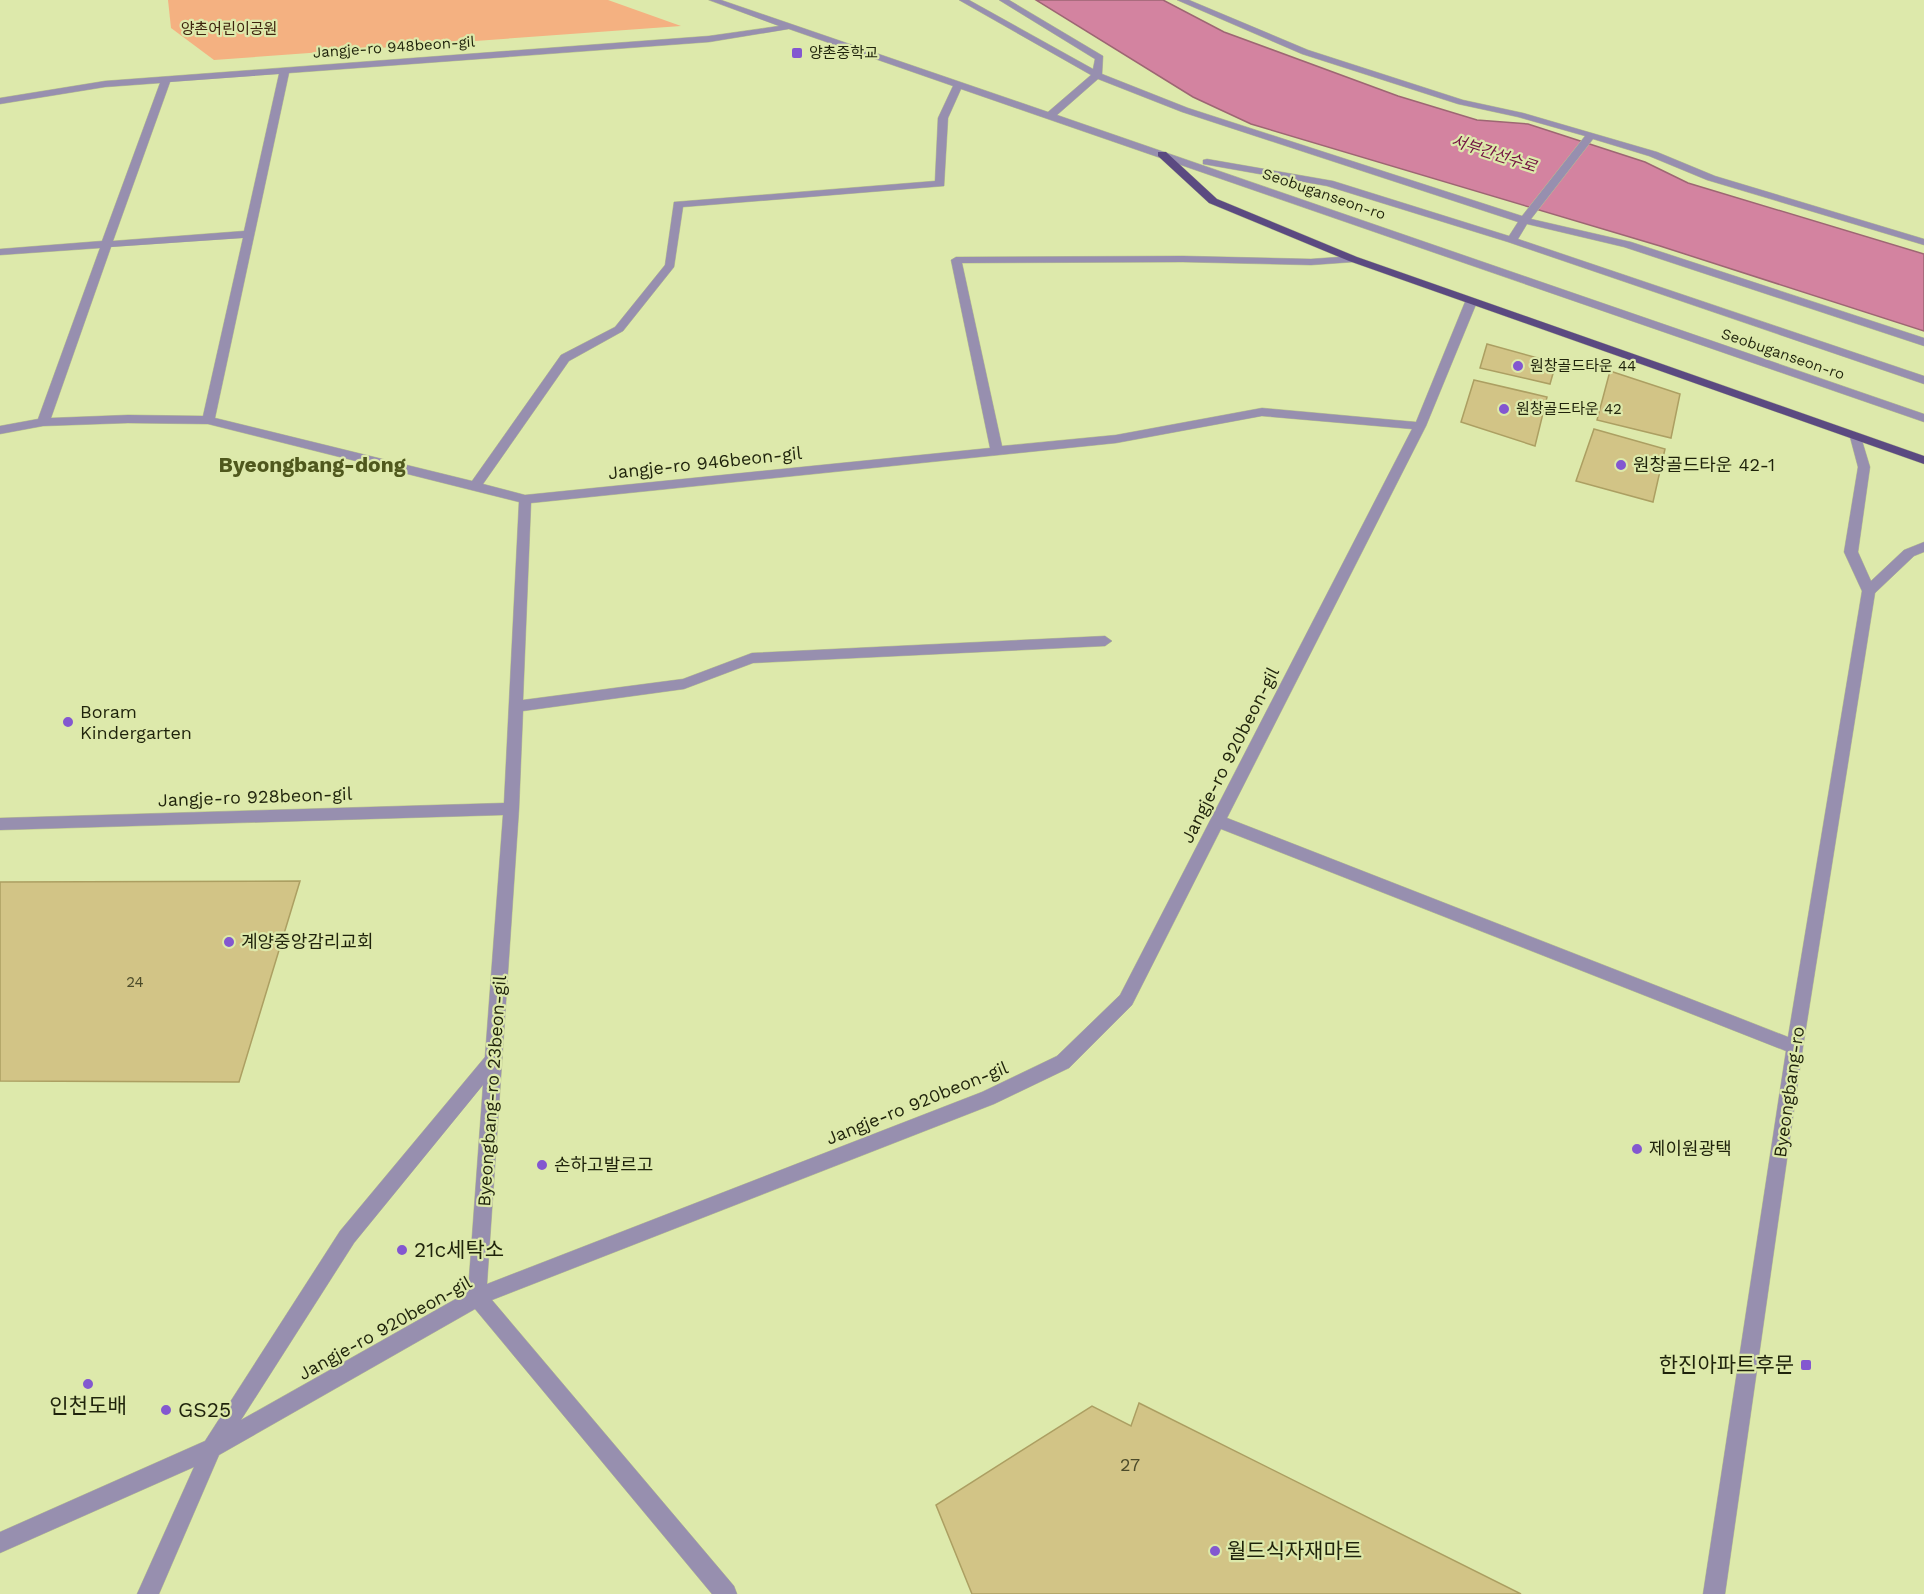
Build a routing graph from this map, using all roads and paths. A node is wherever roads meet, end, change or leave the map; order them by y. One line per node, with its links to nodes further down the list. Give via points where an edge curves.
1 (713, 0): 5 (street, Seobuganseon-ro)
2 (963, 0): 7 (street)
3 (1003, 0): 7 (street, via 1100,58)
4 (1180, 0): 12 (street, via 1305,52 1461,102 1520,115)
5 (790, 26): 6 (street, Jangje-ro 948beon-gil, via 709,39); 9 (street, Seobuganseon-ro)
6 (285, 70): 8 (street, Jangje-ro 948beon-gil); 15 (street)
7 (1097, 75): 11 (street); 14 (street, via 1185,110)
8 (166, 79): 10 (street, Jangje-ro 948beon-gil, via 105,84); 18 (street)
9 (959, 84): 11 (street, Seobuganseon-ro); 32 (street, via 943,118 940,183 678,204 670,265 619,329 565,358)
10 (0, 102)
11 (1050, 116): 13 (street, Seobuganseon-ro)
12 (1589, 137): 14 (street); 17 (street)
13 (1162, 154): 16 (street, via 1329,183); 20 (main road, via 1213,201); 24 (street, Seobuganseon-ro)
14 (1526, 221): 16 (street); 22 (street, via 1627,244)
15 (249, 234): 18 (street); 25 (street)
16 (1512, 240): 23 (street)
17 (1924, 242)
18 (108, 244): 19 (street); 26 (street)
19 (0, 252)
20 (1353, 259): 21 (main road); 30 (street, via 956,260)
21 (1471, 302): 27 (street, Jangje-ro 920beon-gil); 29 (main road)
22 (1924, 342)
23 (1924, 380)
24 (1924, 418)
25 (208, 420): 26 (street, Jangje-ro 946beon-gil); 32 (street, Jangje-ro 946beon-gil)
26 (43, 422): 28 (street, Jangje-ro 946beon-gil)
27 (1419, 426): 30 (street, Jangje-ro 946beon-gil, via 1262,412 1116,439); 39 (street, Jangje-ro 920beon-gil)
28 (0, 430)
29 (1856, 437): 31 (main road); 35 (street, via 1864,466 1851,552)
30 (997, 451): 33 (street, Jangje-ro 946beon-gil)
31 (1924, 460)
32 (475, 486): 33 (street, Jangje-ro 946beon-gil)
33 (525, 499): 37 (street, Byeongbang-ro 23beon-gil)
34 (1924, 547): 35 (street, via 1909,553)
35 (1869, 591): 41 (street, Byeongbang-ro)
36 (1105, 641): 37 (street, via 752,658 684,684)
37 (516, 706): 38 (street, Byeongbang-ro 23beon-gil)
38 (511, 809): 40 (street, Jangje-ro 928beon-gil); 42 (street, Byeongbang-ro 23beon-gil)
39 (1218, 821): 41 (street); 43 (street, Jangje-ro 920beon-gil, via 1126,1000 1063,1062 988,1098)
40 (0, 824)
41 (1795, 1047): 48 (street, Byeongbang-ro)
42 (494, 1059): 43 (street, Byeongbang-ro 23beon-gil); 44 (street, via 347,1237)
43 (477, 1297): 44 (street, Jangje-ro 920beon-gil); 47 (street)
44 (212, 1448): 45 (street, Jangje-ro 920beon-gil); 46 (street)
45 (0, 1542)
46 (148, 1594)
47 (726, 1594)
48 (1714, 1594)

